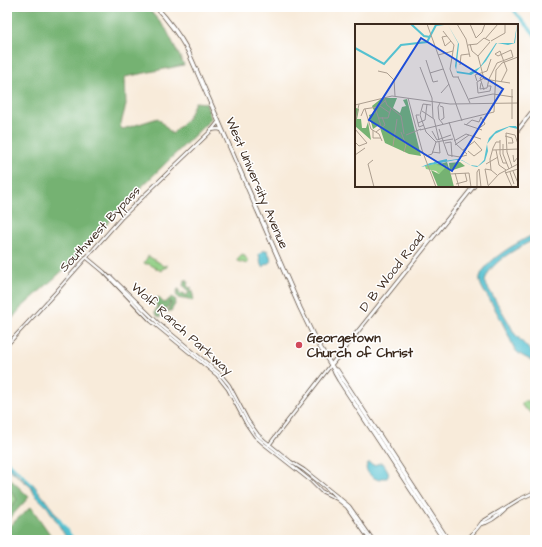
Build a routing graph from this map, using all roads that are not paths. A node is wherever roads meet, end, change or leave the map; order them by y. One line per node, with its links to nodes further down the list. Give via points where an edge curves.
1 (156, 7): 3 (main road, West University Avenue, via 169,21 188,51)
2 (535, 108): 5 (main road)
3 (219, 121): 4 (street, Southwest Bypass); 6 (main road, West University Avenue)
4 (211, 130): 6 (street, via 220,129); 8 (street, Southwest Bypass, via 122,217)
5 (518, 130)
6 (224, 132): 10 (main road, West University Avenue, via 304,317)
7 (473, 187): 10 (main road, D B Wood Road)
8 (86, 257): 9 (street, Southwest Bypass); 15 (street, Wolf Ranch Parkway, via 118,283 161,326 220,374 251,426)
9 (7, 345)
10 (331, 365): 11 (main road, West University Avenue); 15 (street, D B Wood Road)
11 (334, 370): 12 (main road, West University Avenue); 13 (main road, West University Avenue, via 337,370)
12 (366, 421): 13 (main road); 14 (main road, West University Avenue)
13 (376, 429): 16 (main road, West University Avenue)
14 (379, 440): 16 (main road); 22 (main road, West University Avenue)
15 (268, 446): 18 (street, Wolf Ranch Parkway, via 322,492 336,499); 18 (street, Wolf Ranch Parkway, via 348,504)
16 (388, 448): 23 (main road, West University Avenue)
17 (535, 492): 19 (street, via 482,522)
18 (355, 515): 20 (street, Wolf Ranch Parkway); 21 (street, Wolf Ranch Parkway)
19 (471, 535): 24 (street); 25 (street)
20 (370, 540)
21 (373, 540)
22 (444, 540)
23 (448, 540)
24 (462, 540)
25 (467, 540)

